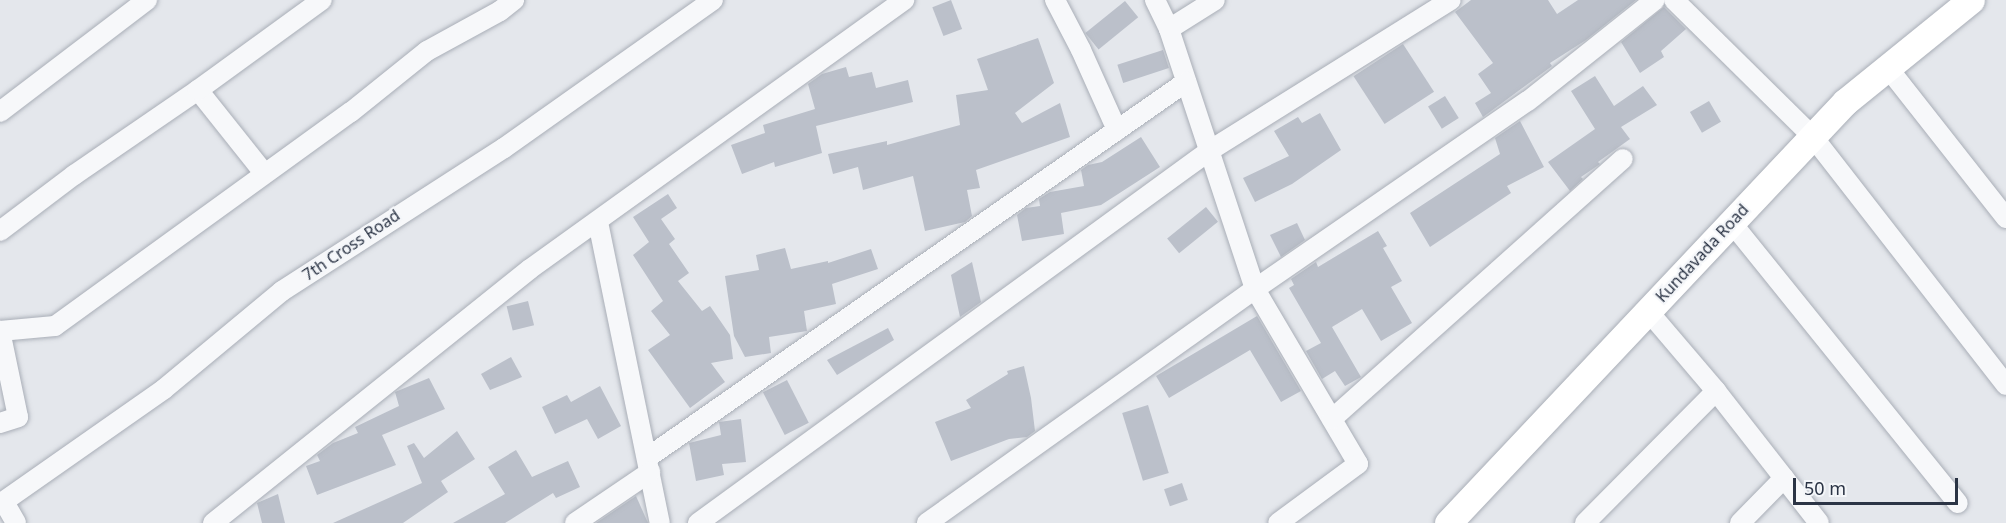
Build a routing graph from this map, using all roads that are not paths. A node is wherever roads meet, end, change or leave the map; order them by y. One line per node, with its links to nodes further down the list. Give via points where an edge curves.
1 (147, 0): 17 (street)
2 (322, 0): 16 (street)
3 (514, 0): 22 (street, via 427,51)
4 (712, 0): 36 (street, 7th Cross Road, via 504,148 282,291 164,389)
5 (904, 0): 24 (street)
6 (1054, 0): 18 (street)
7 (1155, 0): 13 (street)
8 (1215, 0): 13 (street)
9 (1451, 0): 20 (street)
10 (1655, 0): 27 (street, via 1528,101)
11 (1674, 0): 19 (street)
12 (1971, 0): 14 (street, Kundavada Road)
13 (1169, 28): 15 (street)
14 (1888, 68): 19 (street, Kundavada Road, via 1845,102); 23 (street)
15 (1186, 82): 18 (street); 20 (street)
16 (198, 90): 22 (street); 26 (street)
17 (0, 112)
18 (1117, 130): 34 (street)
19 (1813, 137): 25 (street, Kundavada Road); 30 (street)
20 (1209, 151): 27 (street); 42 (street)
21 (1623, 159): 32 (street)
22 (264, 174): 29 (street, via 55,326)
23 (2006, 218)
24 (598, 222): 34 (street); 39 (street, via 530,269)
25 (1731, 222): 28 (street, Kundavada Road); 37 (street)
26 (0, 231)
27 (1255, 289): 32 (street); 43 (street)
28 (1648, 311): 31 (street); 45 (street, Kundavada Road)
29 (0, 331): 33 (street, via 18,417)
30 (2006, 385)
31 (1716, 391): 35 (street); 46 (street)
32 (1332, 419): 44 (street, via 1358,464)
33 (0, 423)
34 (648, 465): 40 (street); 41 (street)
35 (1784, 478): 47 (street); 48 (street)
36 (2, 503): 38 (street)
37 (1958, 503)
38 (16, 523)
39 (213, 523)
40 (575, 523)
41 (660, 523)
42 (698, 523)
43 (927, 523)
44 (1278, 523)
45 (1448, 523)
46 (1585, 523)
47 (1740, 523)
48 (1819, 523)

